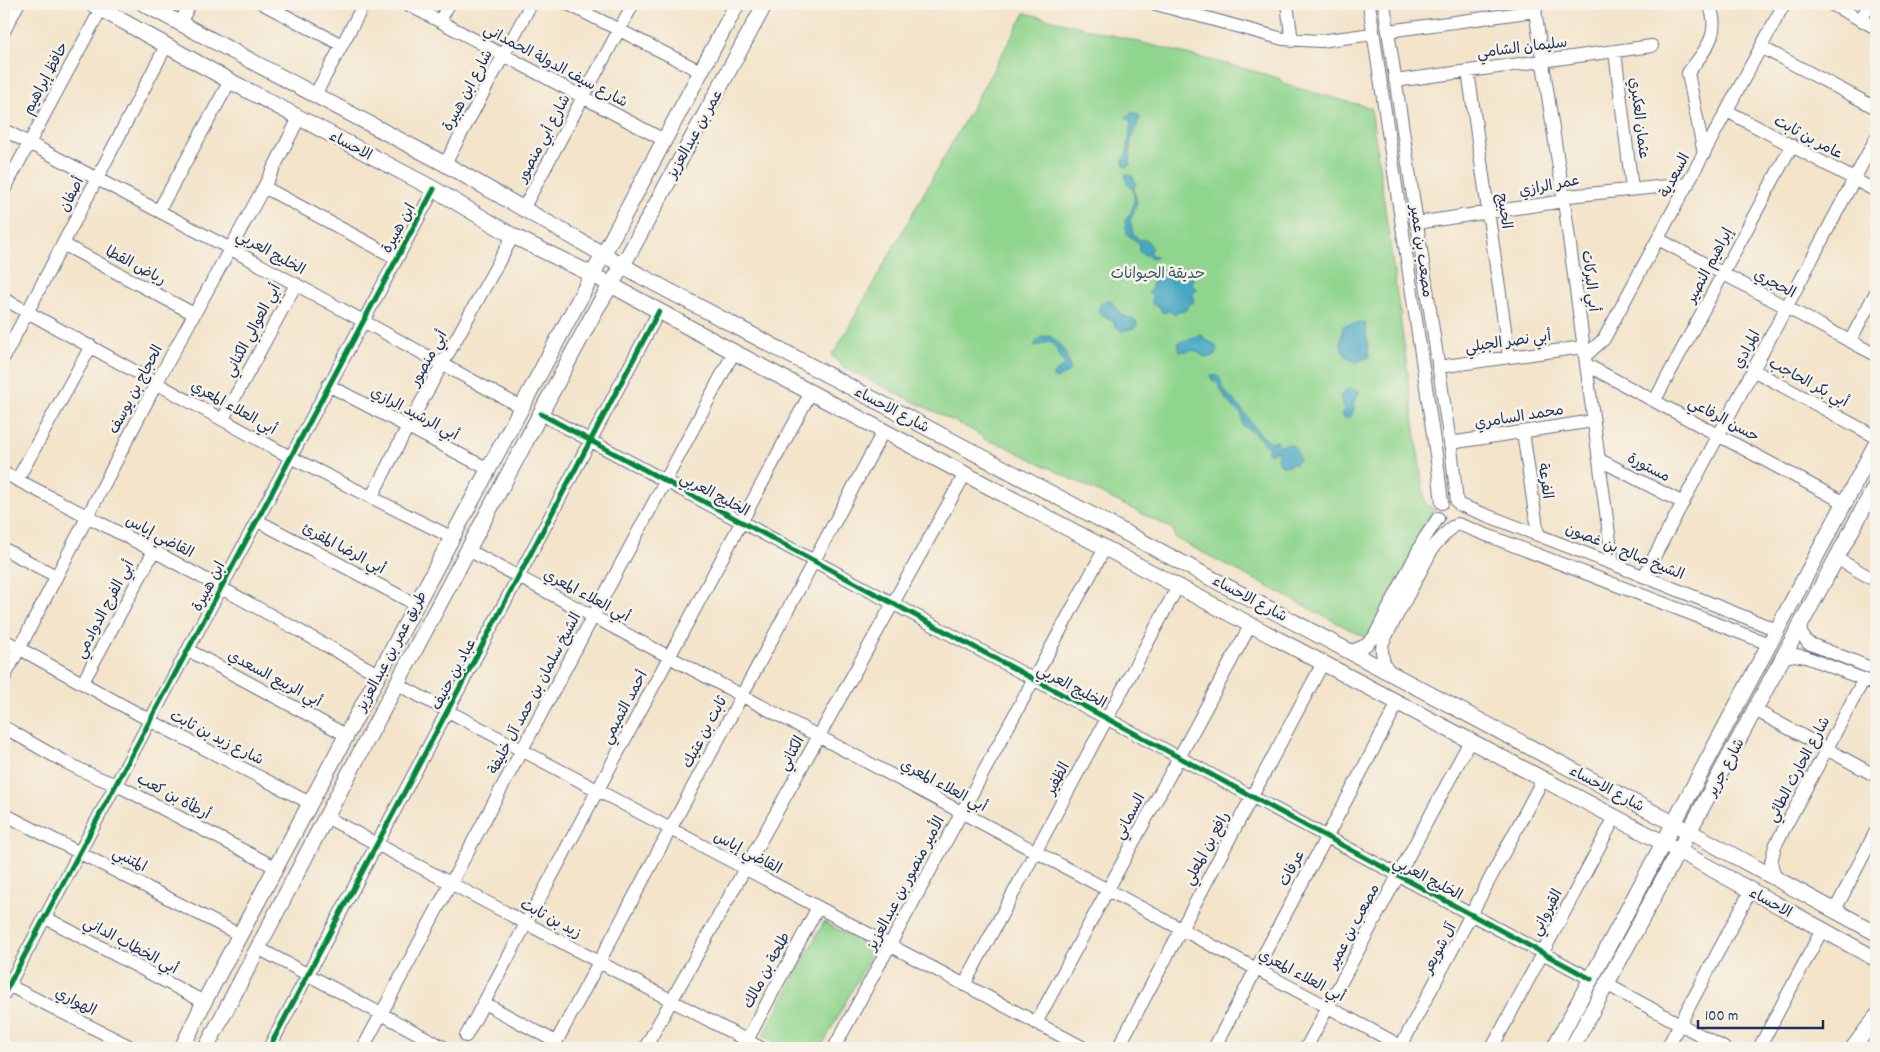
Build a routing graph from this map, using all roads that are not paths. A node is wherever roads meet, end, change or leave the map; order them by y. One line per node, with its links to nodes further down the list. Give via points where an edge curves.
1 (18, 4): 28 (street)
2 (144, 4): 25 (main road, الاحساء)
3 (190, 4): 25 (street)
4 (263, 4): 32 (street)
5 (364, 4): 32 (street)
6 (407, 4): 24 (street, شارع سيف الدولة الحمداني)
7 (449, 4): 24 (street)
8 (531, 4): 37 (street, شارع ابن هبيرة)
9 (568, 4): 27 (street)
10 (633, 4): 27 (street, شارع أبي منصور)
11 (766, 4): 74 (main road, عمر بن عبدالعزيز)
12 (1156, 4): 31 (street)
13 (1287, 4): 31 (street)
14 (1369, 4): 30 (street, مصعب بن عمير)
15 (1384, 4): 29 (street, مصعب بن عمير)
16 (1709, 4): 53 (street, via 1715,26 1711,38 1688,73)
17 (1784, 4): 35 (street, السعدية)
18 (1831, 4): 23 (street)
19 (1869, 4): 23 (street)
20 (734, 5): 40 (main road, عمر بن عبدالعزيز)
21 (96, 6): 33 (main road, الاحساء); 51 (street, حافظ إبراهيم)
22 (1535, 7): 29 (street); 38 (street, أبي البركات)
23 (1861, 20): 26 (street)
24 (440, 21): 37 (street, شارع سيف الدولة الحمداني)
25 (180, 22): 43 (main road, الاحساء)
26 (1876, 28)
27 (619, 30): 40 (street); 44 (street, شارع أبي منصور)
28 (4, 31)
29 (1388, 31): 42 (street, مصعب بن عمير)
30 (1373, 34): 31 (street); 129 (street, مصعب بن عمير)
31 (1292, 41)
32 (342, 45): 43 (street)
33 (166, 46): 41 (main road, الاحساء); 55 (street, أصفان)
34 (1652, 46): 36 (street, سليمان الشامي)
35 (1761, 48): 45 (street); 46 (street, السعدية)
36 (1615, 52): 38 (street, سليمان الشامي); 60 (street, عثمان العكبري)
37 (503, 55): 44 (street, شارع سيف الدولة الحمداني); 54 (street, شارع ابن هبيرة)
38 (1542, 61): 39 (street, سليمان الشامي); 63 (street, أبي البركات)
39 (1468, 71): 42 (street, سليمان الشامي); 66 (street, الحبيج)
40 (700, 72): 50 (main road, عمر بن عبدالعزيز)
41 (230, 81): 47 (main road, الاحساء); 65 (street)
42 (1395, 81): 67 (street, مصعب بن عمير)
43 (315, 95): 54 (main road, الاحساء)
44 (582, 98): 50 (street, شارع سيف الدولة الحمداني); 64 (street, شارع أبي منصور)
45 (1876, 108)
46 (1727, 111): 52 (street, عامر بن ثابت); 53 (street, السعدية)
47 (299, 118): 58 (street, الحجاج بن يوسف); 59 (main road, الاحساء)
48 (4, 130): 51 (street, الخليج العربي)
49 (1876, 138): 56 (street, المرادي)
50 (664, 140): 68 (main road, عمر بن عبدالعزيز)
51 (29, 143): 55 (street, الخليج العربي); 61 (street, حافظ إبراهيم)
52 (1792, 145): 56 (street, عامر بن ثابت); 80 (street, إبراهيم النصير)
53 (1704, 154): 57 (street, السعدية)
54 (445, 164): 64 (main road, الاحساء)
55 (97, 179): 65 (street, الخليج العربي); 71 (street, أصفان)
56 (1854, 179): 62 (street, عامر بن ثابت); 88 (street, المرادي)
57 (1688, 184): 60 (street, عمر الرازي); 70 (street, السعدية)
58 (264, 187): 73 (street, الحجاج بن يوسف); 76 (street)
59 (434, 189): 69 (main road, الاحساء); 76 (street, ابن هبيرة)
60 (1632, 189): 63 (street, عمر الرازي, via 1568,196)
61 (4, 190)
62 (1876, 191)
63 (1564, 201): 66 (street, عمر الرازي); 98 (street, أبي البركات)
64 (524, 209): 72 (main road, الاحساء)
65 (160, 210): 73 (street, الخليج العربي)
66 (1489, 213): 67 (street, عمر الرازي); 100 (street, الحبيج)
67 (1416, 223): 102 (street, مصعب بن عمير)
68 (614, 232): 74 (main road, via 613,252 622,256); 75 (main road, عمر بن عبدالعزيز)
69 (513, 236): 78 (main road, الاحساء); 101 (street, أبي منصور)
70 (1658, 239): 80 (street, الحجري); 98 (street, السعدية, via 1604,339)
71 (64, 244): 90 (street, أصفان); 92 (street, رياض القطا)
72 (587, 245): 75 (main road, الاحساء); 78 (main road, via 592,252 592,261 587,266)
73 (230, 248): 82 (street, الخليج العربي); 92 (street, الحجاج بن يوسف)
74 (631, 249): 77 (main road, عمر بن عبدالعزيز)
75 (602, 254): 77 (main road, الاحساء); 79 (main road, طريق عمر بن عبدالعزيز)
76 (396, 258): 93 (street, ابن هبيرة)
77 (622, 265): 81 (main road, شارع الاحساء); 83 (main road, طريق عمر بن عبدالعزيز)
78 (574, 267): 79 (main road, الاحساء)
79 (591, 274): 83 (main road, الاحساء); 85 (main road, طريق عمر بن عبدالعزيز)
80 (1723, 274): 88 (street, الحجري); 107 (street, إبراهيم النصير)
81 (643, 277): 86 (main road, via 629,278 625,288); 167 (main road, شارع الاحساء)
82 (296, 284): 93 (street, الخليج العربي); 110 (street, أبي العوالي الكناني)
83 (610, 285): 86 (main road, شارع الاحساء); 91 (main road, طريق عمر بن عبدالعزيز)
84 (1876, 292): 94 (street)
85 (580, 295): 91 (main road, via 589,288 596,290); 108 (main road, طريق عمر بن عبدالعزيز)
86 (629, 295): 89 (main road, شارع الاحساء)
87 (4, 299): 90 (street, أبي العلاء المعري)
88 (1787, 307): 94 (street, الحجري); 103 (street, المرادي)
89 (658, 311): 96 (main road, شارع الاحساء); 117 (street, عباد بن حنيف)
90 (28, 312): 95 (street, أبي العلاء المعري); 99 (street, أصفان)
91 (595, 312): 109 (main road, طريق عمر بن عبدالعزيز)
92 (194, 314): 104 (street, الحجاج بن يوسف)
93 (362, 321): 101 (street, الخليج العربي); 105 (street, ابن هبيرة)
94 (1850, 341): 97 (street, الحجري)
95 (91, 346): 104 (street, أبي العلاء المعري); 125 (street)
96 (734, 352): 106 (main road, شارع الاحساء); 126 (street, الشيخ سلمان بن حمد آل خليفة)
97 (1876, 355)
98 (1585, 356): 100 (street, أبي نصر الجيلي); 107 (street, حسن الرفاعي); 111 (street, أبي البركات)
99 (4, 357)
100 (1509, 357): 102 (street, أبي نصر الجيلي)
101 (443, 365): 108 (street, الخليج العربي); 112 (street, أبي منصور)
102 (1438, 367): 118 (street, مصعب بن عمير)
103 (1753, 370): 115 (street, المرادي); 116 (street, أبي بكر الحاجب)
104 (157, 382): 110 (street, أبي العلاء المعري); 133 (street, الحجاج بن يوسف)
105 (328, 386): 112 (street, أبي الرشيد الرازي); 120 (street, ابن هبيرة)
106 (811, 392): 113 (main road, شارع الاحساء); 136 (street, أحمد التميمي)
107 (1655, 400): 115 (street, حسن الرفاعي)
108 (521, 407): 122 (main road, طريق عمر بن عبدالعزيز)
109 (541, 414): 117 (street, الخليج العربي); 142 (main road, طريق عمر بن عبدالعزيز)
110 (223, 419): 120 (street, أبي العلاء المعري)
111 (1593, 421): 114 (street, محمد السامري); 121 (street, أبي البركات)
112 (407, 428): 122 (street, أبي الرشيد الرازي); 128 (street, أبي منصور)
113 (884, 430): 124 (main road, شارع الاحساء); 145 (street, ثابت بن عتيك)
114 (1523, 432): 118 (street, محمد السامري); 138 (street, الفرعة)
115 (1718, 434): 130 (street, المرادي); 131 (street, حسن الرفاعي)
116 (1876, 436)
117 (590, 440): 126 (street, الخليج العربي); 149 (street, عباد بن حنيف)
118 (1450, 443): 132 (street, مصعب بن عمير)
119 (1876, 444): 131 (main road)
120 (290, 457): 128 (street, أبي العلاء المعري); 135 (street, ابن هبيرة)
121 (1600, 460): 130 (street, مستورة); 146 (street, أبي البركات)
122 (488, 469): 139 (main road, طريق عمر بن عبدالعزيز)
123 (4, 473): 125 (street, القاضي إياس)
124 (965, 474): 140 (main road, شارع الاحساء); 157 (street, الكتاني)
125 (18, 480): 133 (street, القاضي إياس)
126 (666, 481): 136 (street, الخليج العربي); 158 (street, الشيخ سلمان بن حمد آل خليفة)
127 (1876, 485): 144 (main road, شارع جرير)
128 (372, 496): 139 (street, أبي العلاء المعري)
129 (1442, 503): 132 (street); 134 (street, مصعب بن عمير, via 1437,510)
130 (1683, 503): 147 (street, المرادي)
131 (1845, 503): 161 (main road)
132 (1458, 504): 137 (street, مصعب بن عمير, via 1463,517); 138 (street, الشيخ صالح بن غصون)
133 (87, 516): 143 (street, القاضي إياس); 148 (street, الحجاج بن يوسف)
134 (1438, 518): 137 (street, via 1442,524); 163 (street, مصعب بن عمير, via 1424,539)
135 (258, 520): 153 (street, ابن هبيرة); 156 (street, أبي الرضا المقرئ)
136 (742, 522): 145 (street, الخليج العربي); 169 (street, أحمد التميمي)
137 (1455, 525): 154 (street); 163 (street, مصعب بن عمير, via 1434,546)
138 (1538, 534): 146 (street, الشيخ صالح بن غصون)
139 (451, 537): 156 (main road, طريق عمر بن عبدالعزيز)
140 (1105, 548): 152 (main road, شارع الاحساء); 177 (street, الأمير منصور بن عبدالعزيز)
141 (4, 549): 148 (street)
142 (468, 550): 149 (street, أبي العلاء المعري); 180 (main road, طريق عمر بن عبدالعزيز)
143 (154, 551): 153 (street, القاضي إياس); 179 (street, أبي الفرج الدوادمي)
144 (1836, 558): 150 (street); 160 (main road, شارع جرير)
145 (814, 561): 157 (street, الخليج العربي); 181 (street, ثابت بن عتيك)
146 (1613, 564): 147 (street, الشيخ صالح بن غصون)
147 (1642, 575): 151 (street, الشيخ صالح بن غصون); 154 (street, المرادي, via 1646,584 1642,592)
148 (56, 576): 165 (street, الحجاج بن يوسف)
149 (518, 577): 158 (street, أبي العلاء المعري); 184 (street, عباد بن حنيف)
150 (1876, 581)
151 (1660, 582): 155 (street, via 1652,584 1649,589 1649,596); 161 (street, الشيخ صالح بن غصون)
152 (1178, 586): 159 (main road, شارع الاحساء); 185 (street, الظفير)
153 (222, 588): 166 (street, ابن هبيرة); 174 (street, القاضي إياس)
154 (1637, 593): 155 (street)
155 (1653, 599): 164 (street)
156 (415, 604): 174 (main road, طريق عمر بن عبدالعزيز)
157 (893, 604): 177 (street, الخليج العربي); 189 (street, الكتاني)
158 (593, 617): 169 (street, أبي العلاء المعري); 192 (street, الشيخ سلمان بن حمد آل خليفة)
159 (1251, 624): 172 (main road, شارع الاحساء); 193 (street, السماني)
160 (1799, 626): 168 (street); 170 (main road, شارع جرير)
161 (1777, 630): 164 (main road, شارع جرير)
162 (4, 640): 165 (street, شارع زيد بن ثابت)
163 (1378, 640): 167 (street, مصعب بن عمير); 175 (street, via 1382,660)
164 (1769, 644): 200 (main road, شارع جرير)
165 (19, 648): 176 (street, الحجاج بن يوسف); 179 (street, شارع زيد بن ثابت)
166 (188, 650): 186 (street, ابن هبيرة); 188 (street, أبي الربيع السعدي)
167 (1350, 652): 175 (main road, شارع الاحساء)
168 (1813, 653): 170 (street); 171 (street)
169 (669, 657): 181 (street, أبي العلاء المعري); 197 (street, أحمد التميمي)
170 (1783, 657): 183 (main road, شارع جرير)
171 (1828, 658): 173 (street); 178 (street)
172 (1323, 663): 182 (main road, شارع الاحساء); 198 (street, رافع بن المعلي)
173 (1876, 670)
174 (378, 674): 188 (main road, طريق عمر بن عبدالعزيز)
175 (1392, 674): 201 (main road, شارع الاحساء)
176 (4, 678)
177 (1034, 679): 185 (street, الخليج العربي); 202 (street, الأمير منصور بن عبدالعزيز)
178 (1870, 681): 191 (street, شارع الحارث الطائي)
179 (83, 682): 186 (street, شارع زيد بن ثابت)
180 (397, 684): 184 (street, القاضي إياس); 205 (main road, طريق عمر بن عبدالعزيز)
181 (742, 696): 189 (street, أبي العلاء المعري); 208 (street, ثابت بن عتيك)
182 (1398, 702): 190 (main road, شارع الاحساء); 212 (street, عرفات)
183 (1755, 710): 191 (street); 203 (main road, شارع جرير)
184 (447, 711): 192 (street, القاضي إياس); 214 (street, عباد بن حنيف)
185 (1107, 719): 193 (street, الخليج العربي); 218 (street, الظفير)
186 (151, 721): 196 (street, ابن هبيرة); 199 (street, شارع زيد بن ثابت)
187 (4, 727): 196 (street, أرطأة بن كعب)
188 (346, 735): 199 (main road, طريق عمر بن عبدالعزيز)
189 (819, 737): 202 (street, أبي العلاء المعري); 222 (street, الكتاني)
190 (1470, 741): 195 (main road, شارع الاحساء); 224 (street, مصعب بن عمير)
191 (1827, 749): 194 (street); 225 (street, شارع الحارث الطائي, via 1775,846 1771,862)
192 (522, 750): 197 (street, القاضي إياس); 226 (street, الشيخ سلمان بن حمد آل خليفة)
193 (1179, 758): 198 (street, الخليج العربي); 227 (street, السماني)
194 (1876, 776)
195 (1543, 779): 206 (main road, شارع الاحساء); 231 (street, آل شويعر)
196 (117, 785): 217 (street, ابن هبيرة); 221 (street, أرطأة بن كعب)
197 (598, 790): 208 (street, القاضي إياس); 233 (street, أحمد التميمي)
198 (1252, 797): 212 (street, الخليج العربي); 234 (street, رافع بن المعلي)
199 (310, 803): 221 (main road, طريق عمر بن عبدالعزيز)
200 (1683, 805): 203 (main road, via 1681,816 1686,823 1692,823); 207 (main road, شارع جرير)
201 (1649, 811): 207 (main road, شارع الاحساء); 209 (main road, via 1656,820 1656,826 1650,831)
202 (961, 812): 218 (street, أبي العلاء المعري); 238 (street, الأمير منصور بن عبدالعزيز)
203 (1699, 814): 211 (main road, شارع جرير)
204 (4, 815): 217 (street, المتنبي)
205 (326, 817): 214 (street, زيد بن ثابت); 239 (main road, طريق عمر بن عبدالعزيز)
206 (1615, 817): 209 (main road, شارع الاحساء); 240 (street, القيرواني)
207 (1673, 823): 211 (main road, شارع الاحساء); 213 (main road, شارع جرير)
208 (670, 829): 222 (street, القاضي إياس); 242 (street, ثابت بن عتيك)
209 (1639, 830): 213 (main road, شارع الاحساء)
210 (1876, 831): 230 (street)
211 (1690, 832): 215 (main road, شارع الاحساء); 216 (main road, شارع جرير)
212 (1326, 837): 224 (street, الخليج العربي); 243 (street, عرفات)
213 (1663, 843): 216 (main road, شارع الاحساء); 219 (main road, شارع جرير)
214 (376, 844): 226 (street, زيد بن ثابت); 244 (street, عباد بن حنيف)
215 (1714, 844): 220 (main road, via 1699,842 1692,847 1692,854); 225 (main road, شارع الاحساء)
216 (1679, 851): 220 (main road, الاحساء); 223 (main road, شارع جرير)
217 (79, 852): 232 (street, ابن هبيرة); 237 (street, المتنبي)
218 (1036, 852): 227 (street, أبي العلاء المعري); 247 (street, الظفير)
219 (1654, 862): 223 (main road, via 1660,854 1667,855 1671,861); 245 (main road, شارع جرير)
220 (1702, 864): 228 (main road, الاحساء)
221 (275, 867): 237 (main road, طريق عمر بن عبدالعزيز)
222 (745, 869): 229 (street, القاضي إياس); 249 (street, الكتاني)
223 (1668, 871): 246 (main road, شارع جرير)
224 (1398, 876): 231 (street, الخليج العربي); 252 (street, مصعب بن عمير)
225 (1775, 878): 230 (main road, شارع الاحساء)
226 (451, 884): 233 (street, زيد بن ثابت); 253 (street, الشيخ سلمان بن حمد آل خليفة)
227 (1108, 890): 234 (street, أبي العلاء المعري); 255 (street, السماني)
228 (1751, 890): 235 (main road, الاحساء); 256 (street)
229 (818, 907): 238 (street, القاضي إياس); 258 (street, طلحة بن مالك)
230 (1835, 910): 236 (main road, شارع الاحساء)
231 (1471, 915): 240 (street, الخليج العربي); 273 (street, آل شويعر)
232 (44, 917): 248 (street, ابن هبيرة); 250 (street, أبي الخطاب الداني)
233 (526, 924): 242 (street, زيد بن ثابت); 251 (street, أحمد التميمي)
234 (1181, 929): 243 (street, أبي العلاء المعري); 270 (street, رافع بن المعلي)
235 (1822, 930): 241 (main road, الاحساء); 279 (street)
236 (1876, 933)
237 (240, 935): 250 (main road, طريق عمر بن عبدالعزيز)
238 (890, 945): 247 (street, القاضي إياس); 268 (street, الأمير منصور بن عبدالعزيز)
239 (258, 948): 244 (street); 262 (main road, طريق عمر بن عبدالعزيز)
240 (1543, 953): 245 (street, الخليج العربي); 274 (street, القيرواني)
241 (1870, 956)
242 (599, 962): 249 (street, زيد بن ثابت); 259 (street, ثابت بن عتيك)
243 (1256, 969): 252 (street, أبي العلاء المعري); 271 (street, عرفات)
244 (308, 974): 253 (street); 263 (street, عباد بن حنيف)
245 (1591, 979): 275 (main road, شارع جرير)
246 (1606, 984): 256 (street); 276 (main road, شارع جرير)
247 (964, 985): 255 (street, القاضي إياس)
248 (5, 987): 260 (street, الهواري)
249 (672, 1001): 258 (street, زيد بن ثابت); 266 (street, الكتاني)
250 (204, 1002): 261 (main road, طريق عمر بن عبدالعزيز)
251 (484, 1003): 257 (street, أحمد التميمي); 259 (street)
252 (1328, 1007): 272 (street, مصعب بن عمير); 273 (street, أبي العلاء المعري)
253 (381, 1014): 264 (street, الشيخ سلمان بن حمد آل خليفة); 265 (street)
254 (1876, 1017): 280 (main road)
255 (1036, 1023): 269 (street, القاضي إياس)
256 (1680, 1024): 277 (street); 278 (street)
257 (466, 1036)
258 (744, 1044): 267 (street, زيد بن ثابت)
259 (554, 1045)
260 (133, 1048)
261 (182, 1048)
262 (206, 1048)
263 (269, 1048)
264 (363, 1048)
265 (445, 1048)
266 (645, 1048)
267 (761, 1048)
268 (834, 1048)
269 (1084, 1048)
270 (1118, 1048)
271 (1214, 1048)
272 (1306, 1048)
273 (1402, 1048)
274 (1492, 1048)
275 (1554, 1048)
276 (1572, 1048)
277 (1667, 1048)
278 (1724, 1048)
279 (1759, 1048)
280 (1853, 1048)

